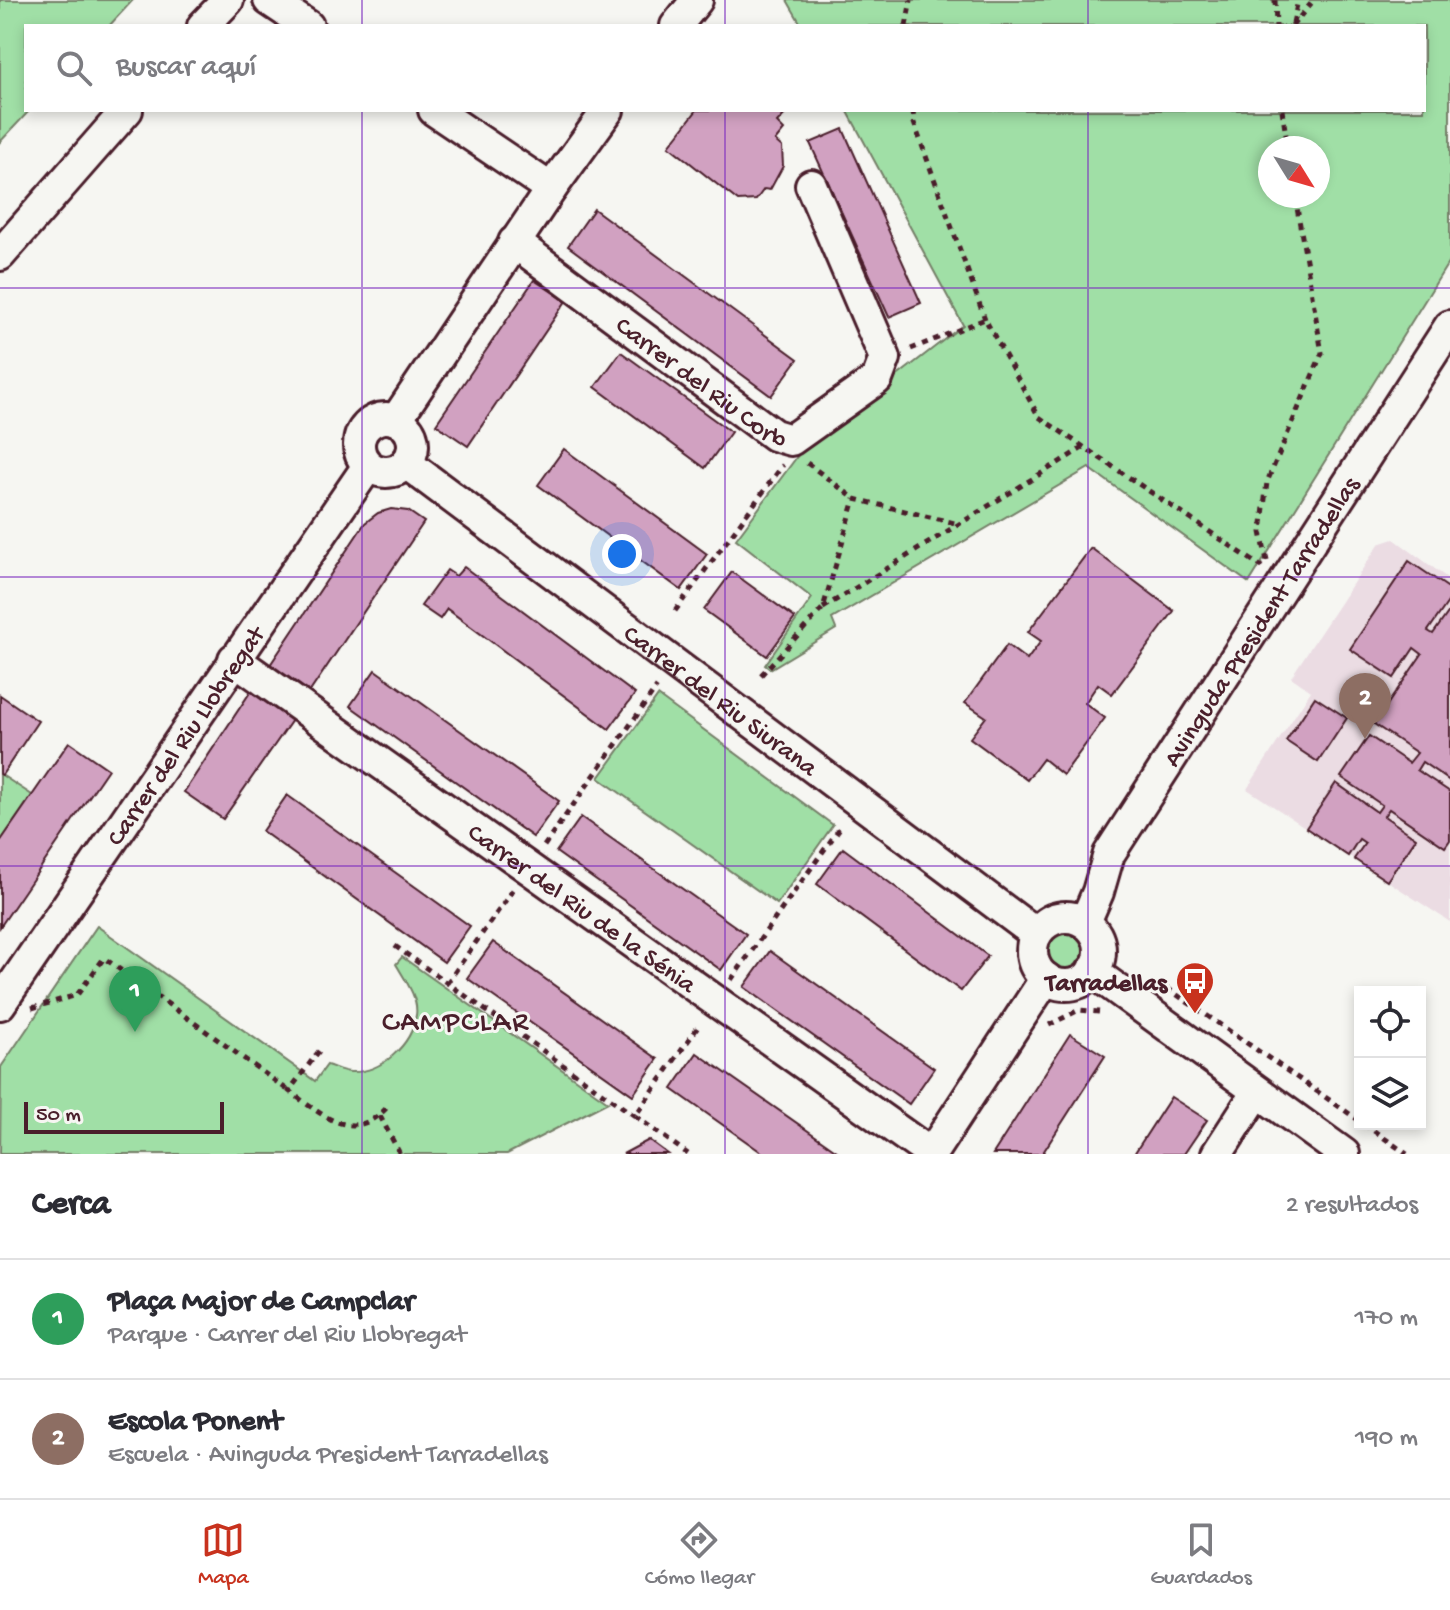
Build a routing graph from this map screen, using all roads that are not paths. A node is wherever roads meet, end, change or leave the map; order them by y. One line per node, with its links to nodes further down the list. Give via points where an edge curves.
1 (228, 0): 4 (street)
2 (269, 0): 5 (street)
3 (697, 0): 6 (street)
4 (205, 24)
5 (305, 24)
6 (678, 24)
7 (125, 112): 13 (street)
8 (437, 112): 11 (street)
9 (607, 112): 11 (street)
10 (811, 185): 12 (street, Carrer del Riu Corb, via 885,358 877,379 791,440 774,435)
11 (551, 189): 12 (street)
12 (514, 242): 15 (street)
13 (0, 255)
14 (1450, 326): 19 (street, Avinguda President Tarradellas, via 1109,854)
15 (396, 420): 16 (street, via 412,439); 17 (street, via 375,420 366,427 358,447)
16 (406, 463): 17 (street, via 388,473); 20 (street, Carrer del Riu Siurana)
17 (368, 466): 18 (street, Carrer del Riu Llobregat)
18 (234, 659): 23 (street, Carrer del Riu Llobregat); 25 (street, Carrer del Riu de la Sénia)
19 (1085, 922): 20 (street, via 1054,919); 21 (street, via 1100,952)
20 (1036, 934): 22 (street, via 1034,963)
21 (1092, 971): 22 (street, via 1071,984); 24 (street)
22 (1046, 978): 25 (street)
23 (0, 1004)
24 (1257, 1092): 26 (street); 27 (street)
25 (931, 1154)
26 (1217, 1154)
27 (1344, 1154)

